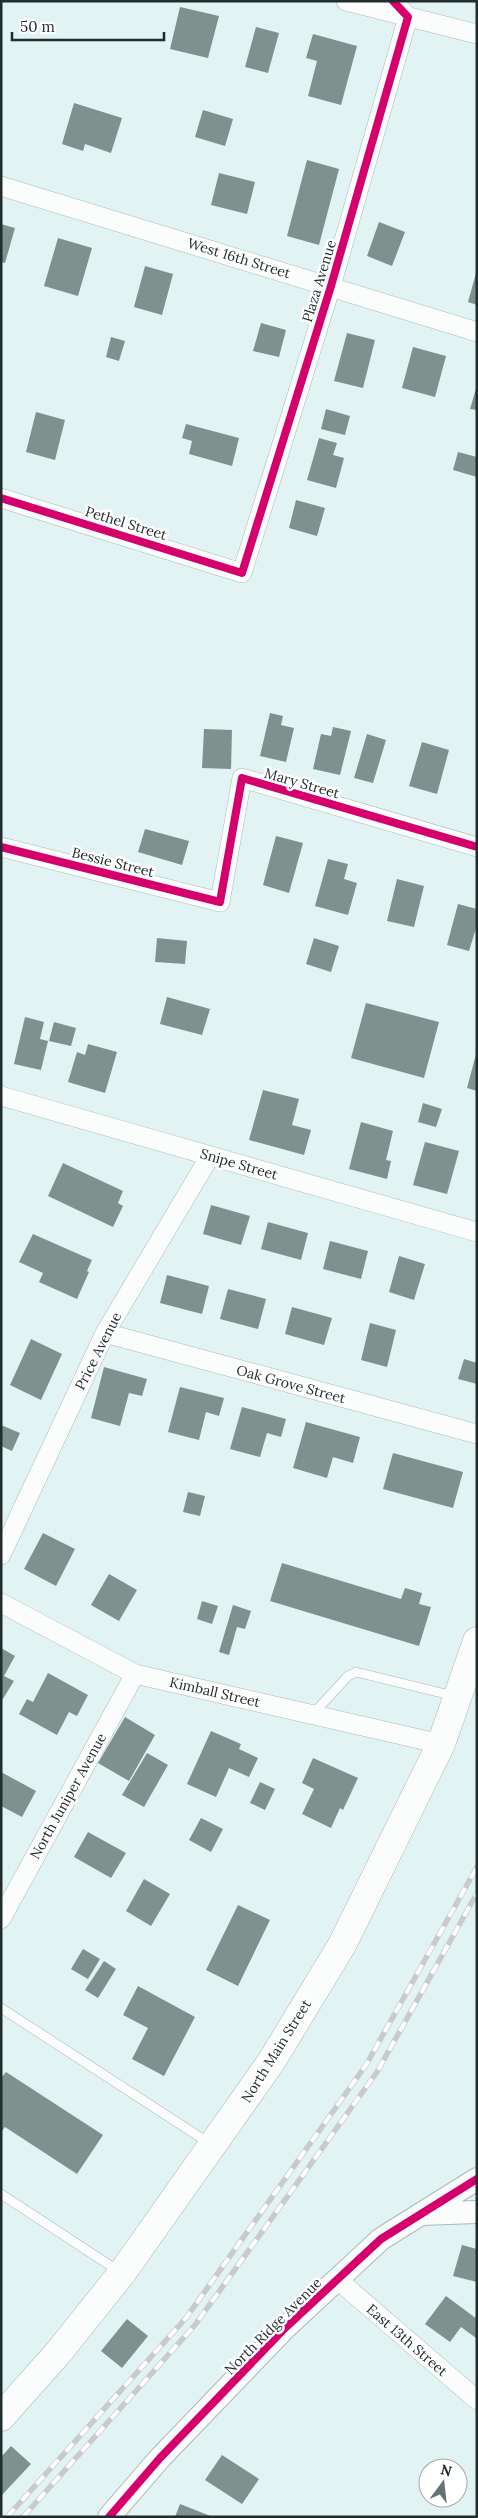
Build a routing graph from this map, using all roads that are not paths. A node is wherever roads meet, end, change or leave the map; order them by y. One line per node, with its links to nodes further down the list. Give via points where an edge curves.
1 (346, 1): 3 (street)
2 (393, 1): 3 (street)
3 (408, 17): 4 (street); 6 (street, Plaza Avenue)
4 (477, 34)
5 (1, 186): 6 (street, West 16th Street)
6 (331, 286): 7 (street, West 16th Street); 9 (street, Plaza Avenue)
7 (477, 332)
8 (1, 498): 9 (street, Pethel Street)
9 (242, 573)
10 (477, 846): 12 (street, Mary Street, via 242,778)
11 (1, 847): 12 (street, Bessie Street)
12 (220, 902)
13 (1, 1096): 14 (street, Snipe Street)
14 (210, 1156): 15 (street, Snipe Street); 16 (street, Price Avenue)
15 (477, 1232)
16 (105, 1333): 17 (street, Oak Grove Street); 18 (street, Price Avenue)
17 (477, 1434)
18 (1, 1555)
19 (1, 1604): 21 (street, Kimball Street)
20 (477, 1641): 22 (main road, North Main Street)
21 (135, 1674): 23 (street, Kimball Street); 25 (street, North Juniper Avenue)
22 (457, 1697): 23 (lane, via 356,1672 348,1676); 24 (main road, North Main Street)
23 (312, 1714): 24 (street, Kimball Street)
24 (441, 1744): 27 (main road, North Main Street, via 342,1945 272,2062)
25 (1, 1919)
26 (1, 2008): 27 (lane)
27 (214, 2146): 32 (main road, North Main Street)
28 (477, 2179): 31 (street, North Ridge Avenue)
29 (1, 2194): 32 (lane)
30 (477, 2212): 31 (street)
31 (420, 2214): 33 (street, North Ridge Avenue, via 381,2239)
32 (122, 2273): 35 (main road, North Main Street)
33 (338, 2280): 34 (street, East 13th Street); 36 (street, North Ridge Avenue, via 285,2328 160,2458)
34 (477, 2400)
35 (1, 2417)
36 (109, 2517)

